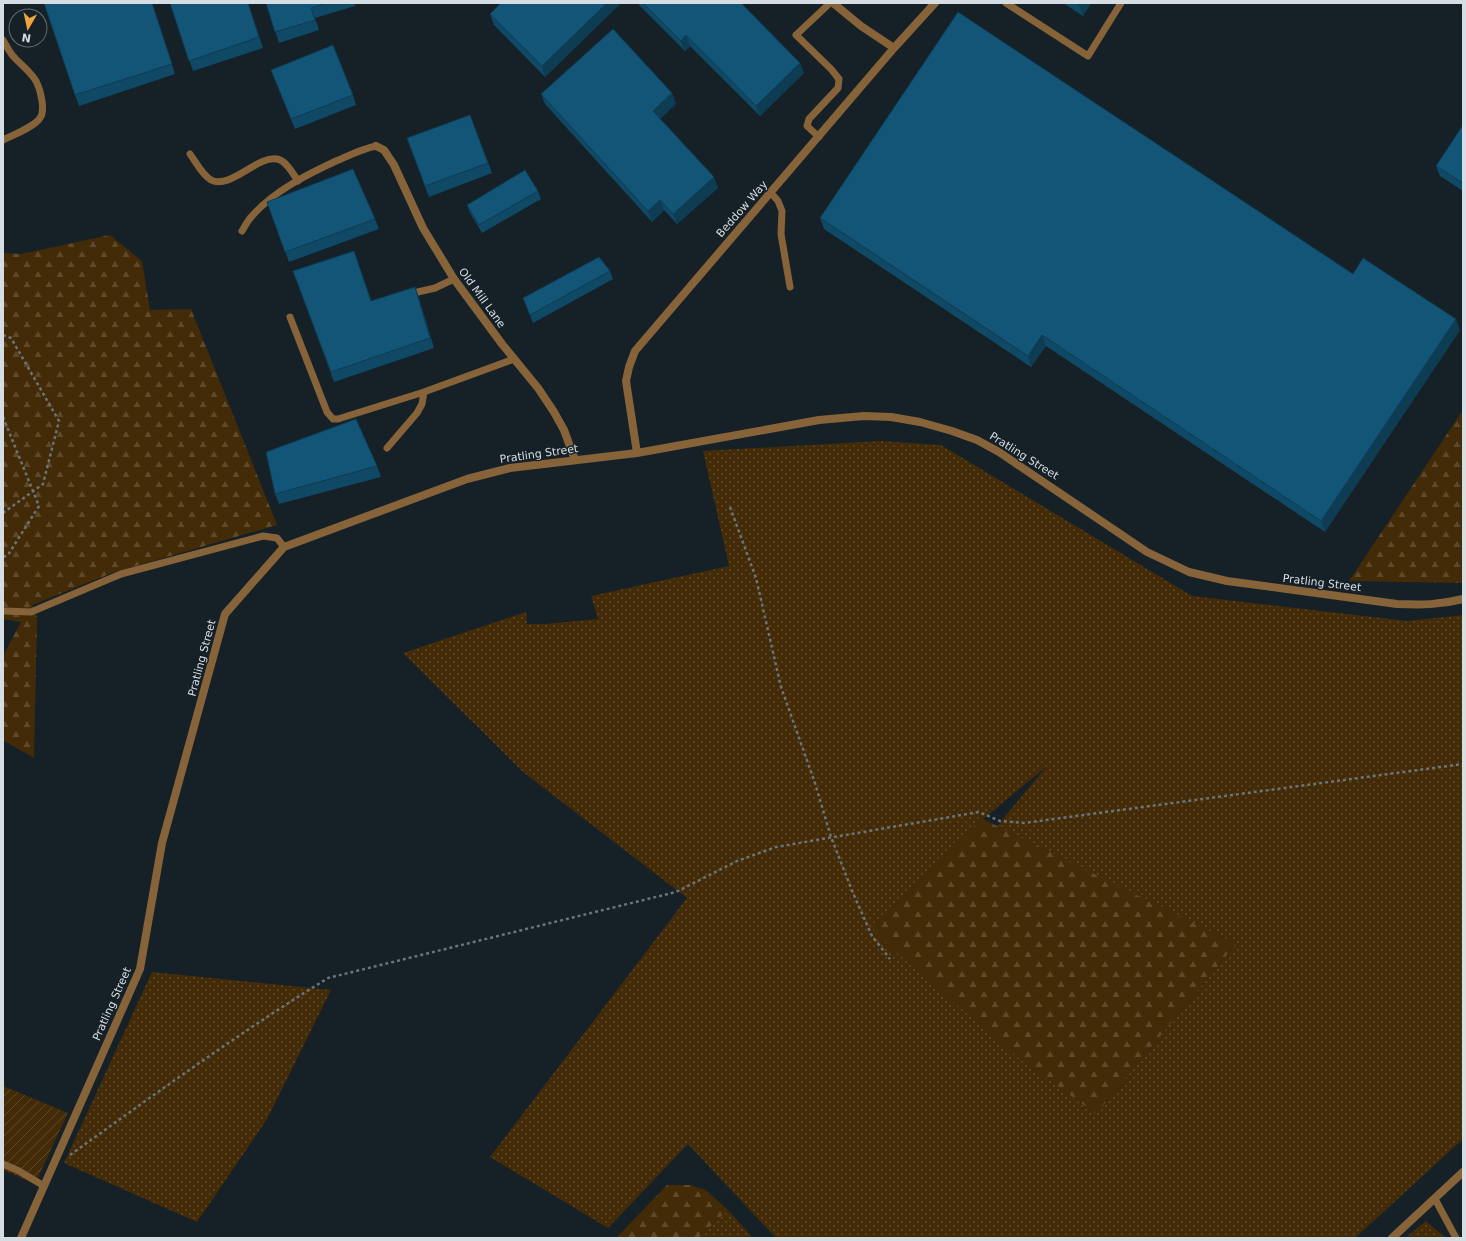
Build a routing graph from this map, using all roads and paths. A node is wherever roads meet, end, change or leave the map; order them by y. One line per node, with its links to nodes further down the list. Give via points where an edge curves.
1 (830, 3): 8 (lane, via 796,35 839,79 838,88 809,119 807,126)
2 (833, 3): 7 (street)
3 (935, 3): 7 (street, Beddow Way)
4 (1006, 3): 5 (lane, via 1088,56)
5 (1121, 3)
6 (3, 40): 9 (lane, via 12,55 36,82 43,107 42,114 35,123)
7 (894, 48): 8 (street, Beddow Way)
8 (819, 137): 13 (street, Beddow Way)
9 (3, 140)
10 (376, 146): 12 (lane, via 364,148); 15 (street, Old Mill Lane, via 384,150 394,165 423,228)
11 (190, 154): 12 (lane, via 205,175 218,182 233,178 268,159 284,162)
12 (298, 180): 14 (lane, via 251,216)
13 (771, 193): 16 (lane, via 782,211 781,234); 24 (street, Beddow Way, via 635,351 626,382)
14 (242, 231)
15 (454, 279): 17 (lane, via 435,288); 20 (street, Old Mill Lane)
16 (790, 287)
17 (404, 296)
18 (290, 317): 21 (lane, via 327,412 333,419)
19 (3, 335): 26 (path, via 11,338 59,421 43,484)
20 (514, 359): 21 (lane); 25 (street, Old Mill Lane, via 554,412)
21 (424, 392): 23 (lane, via 417,413)
22 (3, 417): 26 (path)
23 (387, 448)
24 (636, 453): 25 (street, Pratling Street); 31 (street, Pratling Street, via 842,417 891,417 920,422 970,438 999,452 1147,552 1189,572 1234,582 1397,604 1444,604)
25 (575, 460): 29 (street, Pratling Street, via 510,468 467,479)
26 (33, 491): 28 (path); 30 (path, via 39,506 8,556)
27 (730, 507): 34 (path, via 756,578 781,687)
28 (3, 513)
29 (284, 547): 32 (lane, via 277,538 263,536 121,574 31,612); 39 (street, Pratling Street, via 225,614 162,843 140,969)
30 (3, 557)
31 (1463, 599)
32 (3, 611)
33 (1463, 764): 34 (path, via 1024,823 1000,821 979,812)
34 (831, 837): 35 (path, via 872,936); 36 (path, via 776,847 737,861 676,892 328,978 183,1074)
35 (890, 959)
36 (67, 1157)
37 (3, 1164): 39 (lane)
38 (1463, 1172): 40 (street)
39 (44, 1186): 41 (street, Pratling Street)
40 (1435, 1199): 42 (street); 43 (lane)
41 (21, 1238)
42 (1392, 1238)
43 (1456, 1238)

